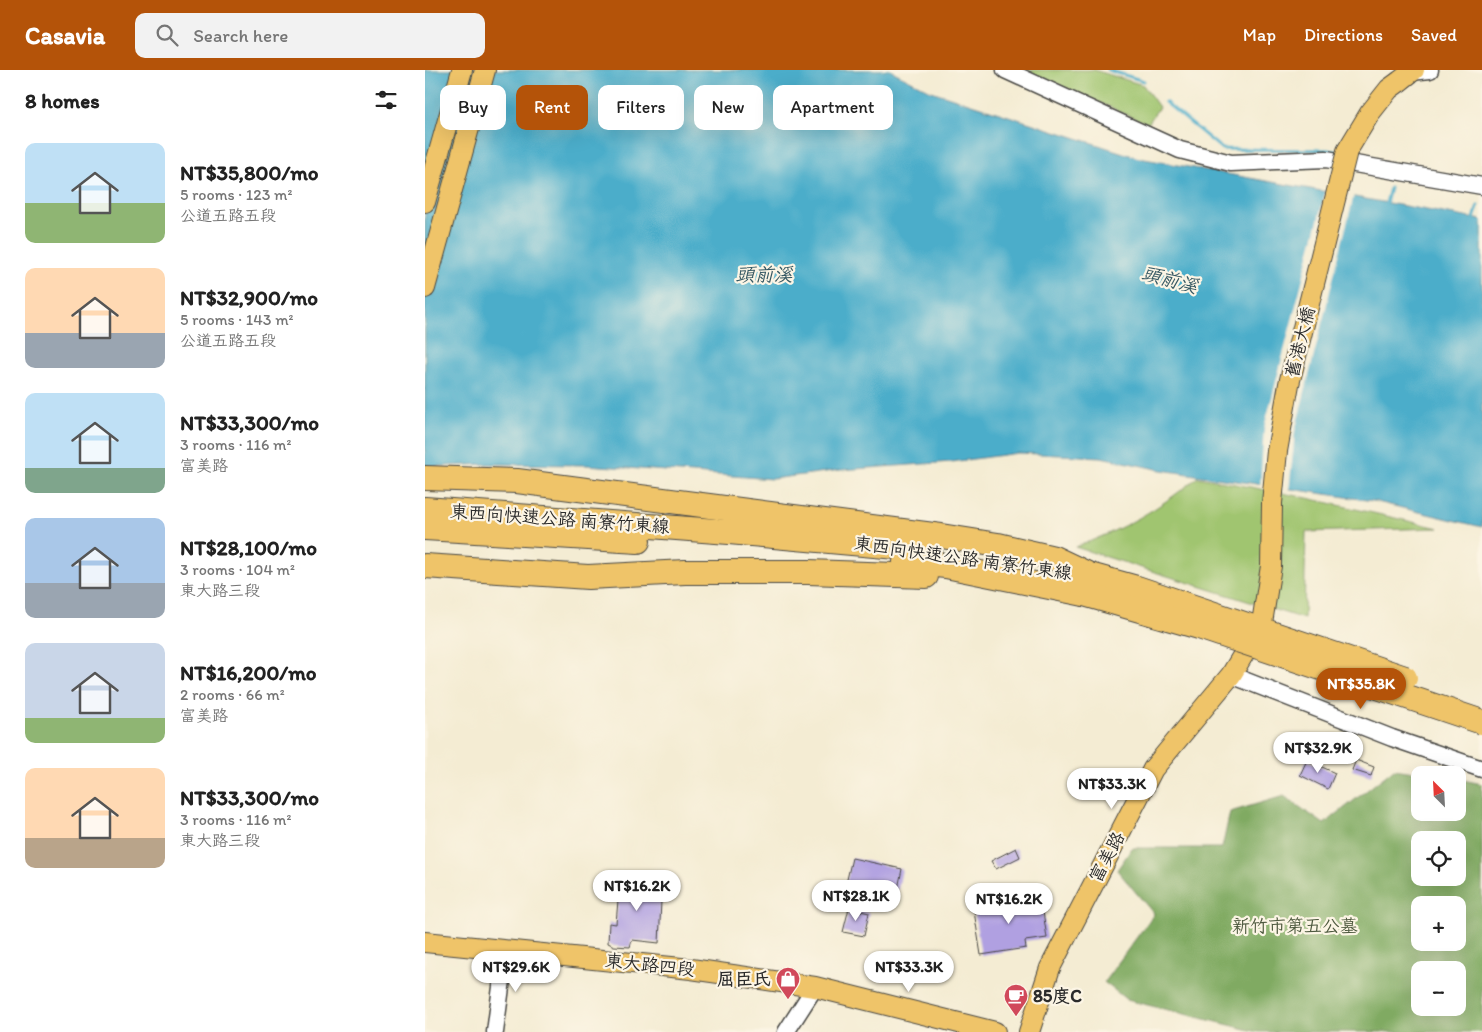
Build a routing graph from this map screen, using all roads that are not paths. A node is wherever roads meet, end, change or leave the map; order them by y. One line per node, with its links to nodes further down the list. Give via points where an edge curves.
1 (462, 70): 6 (main road)
2 (485, 70): 7 (main road)
3 (1005, 70): 5 (street, via 1180,150 1206,158 1231,163 1326,159)
4 (1413, 72): 13 (main road, 舊港大橋, bridge, via 1389,89 1370,113 1345,160 1289,384 1277,451 1271,566)
5 (1482, 186)
6 (425, 202)
7 (425, 288)
8 (425, 478): 12 (highway, via 517,481 998,545 1054,558)
9 (425, 509): 12 (highway, 東西向快速公路 南寮竹東線, via 917,548 1018,562)
10 (425, 528): 12 (highway, 東西向快速公路 南寮竹東線, via 805,552)
11 (425, 566): 12 (highway, via 588,577 685,572 909,574)
12 (1087, 585): 15 (highway, 東西向快速公路 南寮竹東線, bridge, via 1137,588); 16 (highway, 東西向快速公路 南寮竹東線, bridge, via 1199,627)
13 (1262, 624): 14 (main road, 富美路)
14 (1231, 675): 17 (street, via 1392,738); 24 (main road, 富美路, via 1153,768 1050,968)
15 (1482, 705)
16 (1482, 722)
17 (1482, 769)
18 (425, 942): 19 (main road, 東大路四段)
19 (506, 950): 20 (main road, 東大路四段, via 691,969); 21 (street)
20 (815, 988): 22 (street); 23 (main road, 東大路四段)
21 (495, 1032)
22 (786, 1032)
23 (995, 1032)
24 (1029, 1032)

